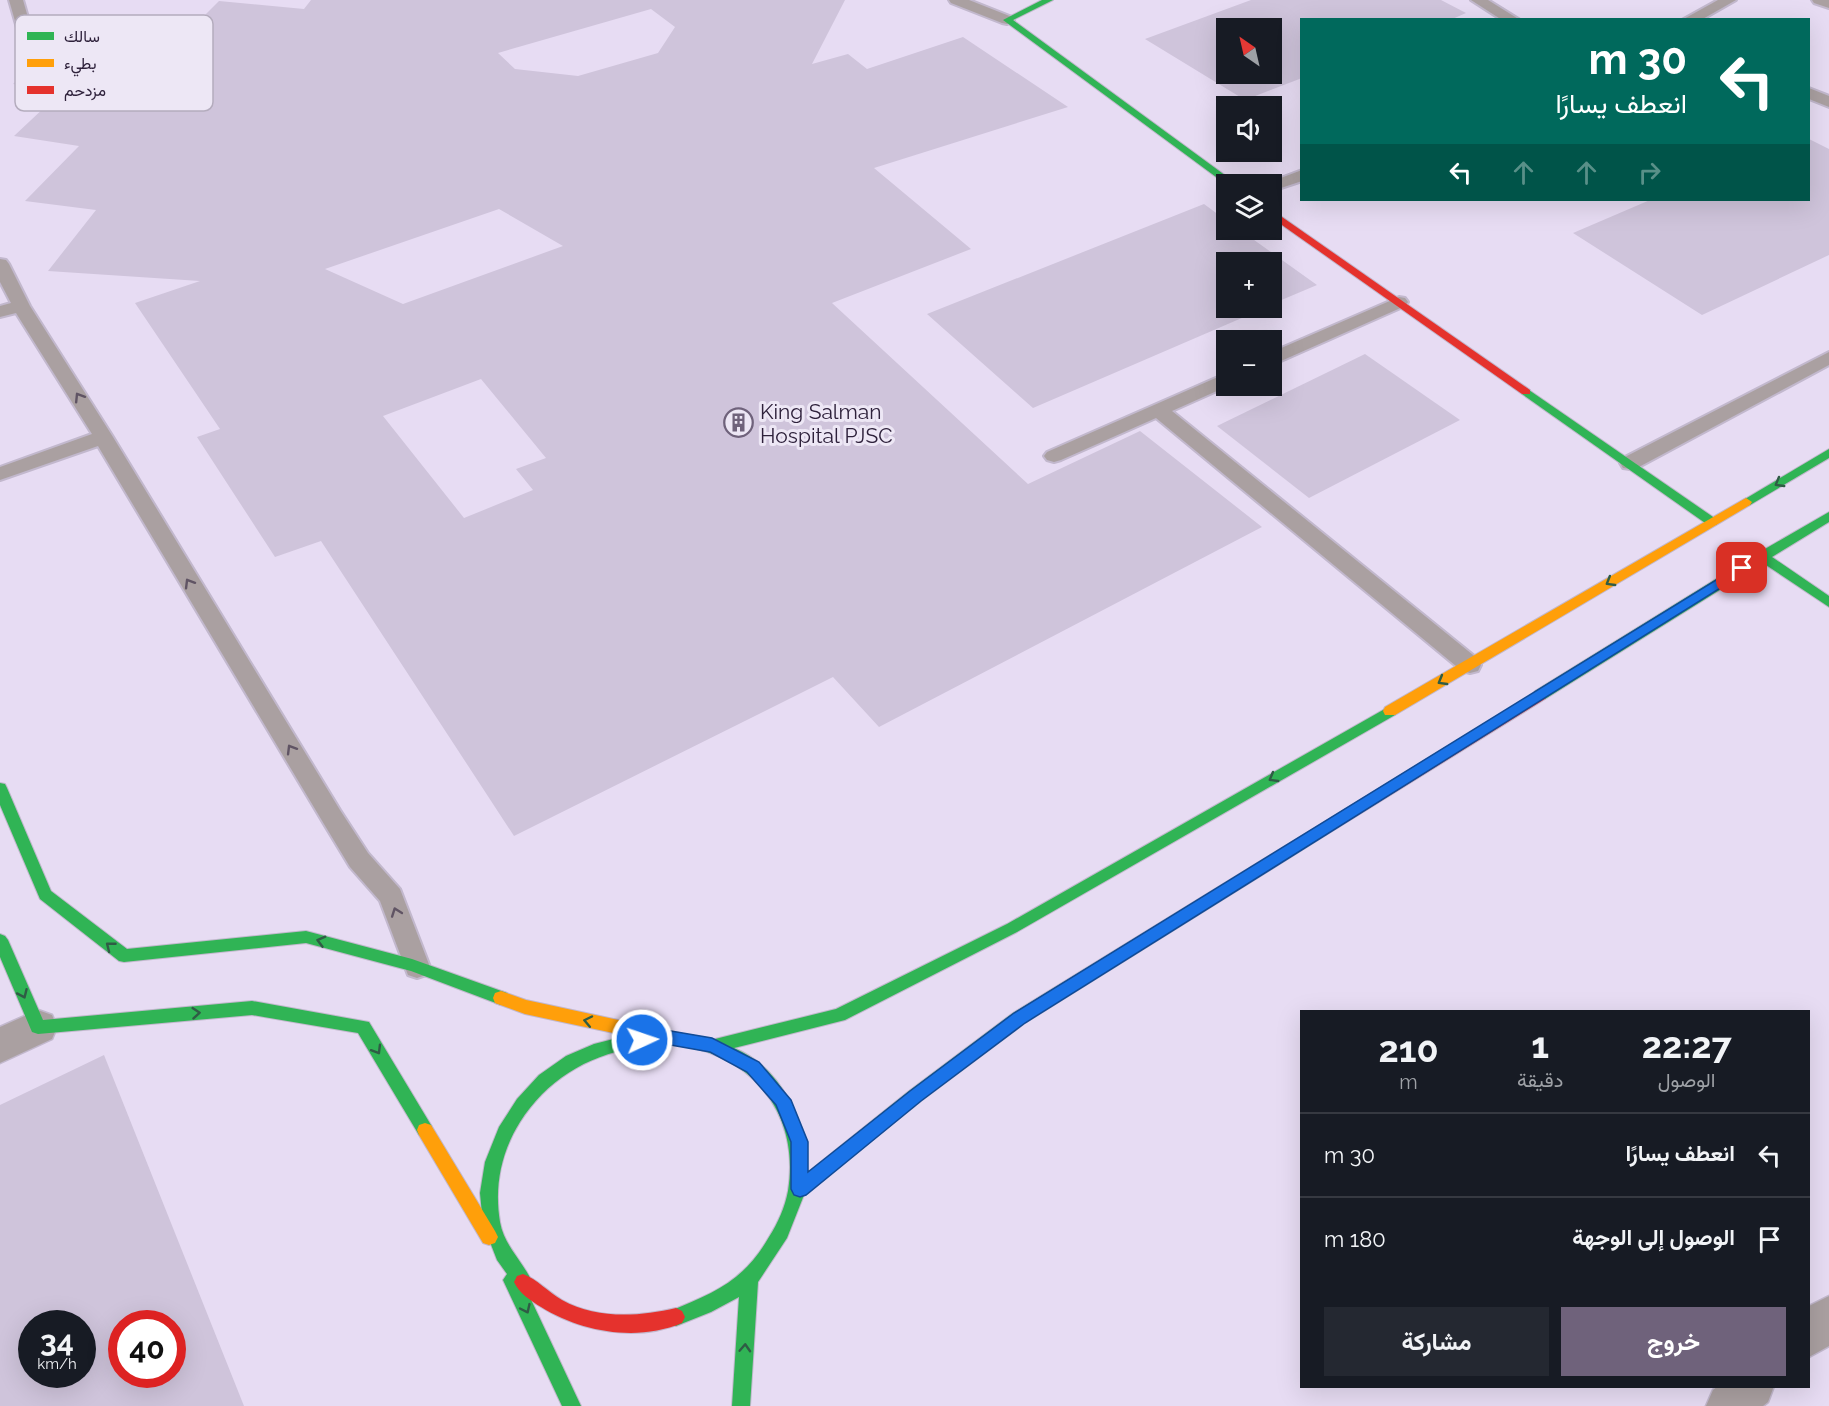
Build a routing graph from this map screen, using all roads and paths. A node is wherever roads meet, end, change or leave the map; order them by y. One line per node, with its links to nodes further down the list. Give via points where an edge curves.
1 (16, 0): 8 (lane)
2 (956, 0): 11 (lane)
3 (1049, 0): 11 (street)
4 (1478, 0): 9 (lane)
5 (1729, 0): 10 (lane)
6 (1819, 0): 7 (lane)
7 (1829, 4)
8 (20, 15)
9 (1510, 18)
10 (1693, 18)
11 (1007, 20): 12 (street)
12 (1218, 174)
13 (1300, 176): 14 (lane)
14 (1282, 182)
15 (1282, 220): 17 (street)
16 (0, 264): 18 (lane)
17 (1399, 302): 20 (lane); 27 (street)
18 (21, 306): 19 (lane); 24 (lane, one-way to 18)
19 (0, 312)
20 (1282, 355)
21 (1829, 358): 27 (lane)
22 (1216, 384): 23 (lane)
23 (1159, 410): 26 (lane); 33 (lane)
24 (103, 437): 28 (lane); 36 (lane, one-way to 24, via 391,896 359,860 332,818)
25 (1829, 453): 30 (street, one-way to 30)
26 (1054, 456)
27 (1630, 463): 30 (street)
28 (0, 474)
29 (1829, 516): 31 (street)
30 (1712, 522): 33 (street, one-way to 33)
31 (1762, 556): 32 (street); 41 (street, via 1019,1018)
32 (1829, 602)
33 (1470, 665): 40 (street, one-way to 40, via 1012,927 839,1016)
34 (0, 788): 36 (street, one-way to 34, via 306,937 124,956 45,895)
35 (0, 940): 37 (street, one-way to 37)
36 (417, 967): 38 (street, one-way to 36, via 525,1008)
37 (38, 1027): 39 (street); 42 (street, one-way to 42, via 252,1008 363,1027)
38 (665, 1037): 40 (street); 42 (street, via 619,1042 574,1060 535,1089 506,1126 490,1170 488,1216)
39 (0, 1046)
40 (712, 1046): 41 (street, via 753,1067 783,1100 800,1142)
41 (800, 1189): 43 (street, via 782,1237)
42 (503, 1259): 43 (street, via 531,1292 568,1315 614,1326 662,1323 708,1306); 47 (street, one-way to 47)
43 (749, 1278): 48 (street, one-way to 43)
44 (1829, 1317): 45 (street)
45 (1810, 1334)
46 (1750, 1388): 49 (street)
47 (563, 1402)
48 (741, 1406)
49 (1730, 1406)

